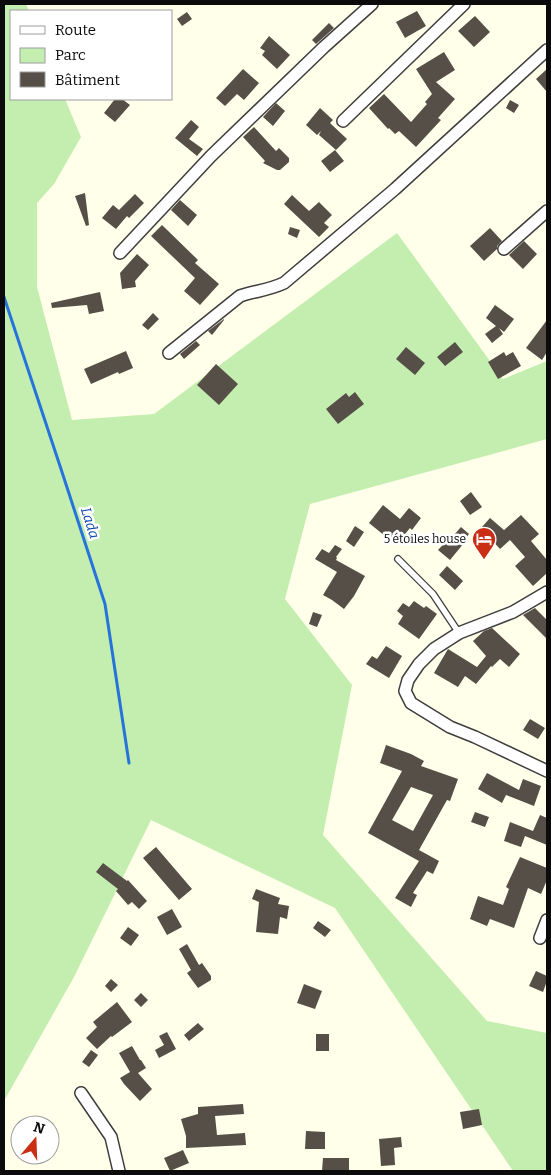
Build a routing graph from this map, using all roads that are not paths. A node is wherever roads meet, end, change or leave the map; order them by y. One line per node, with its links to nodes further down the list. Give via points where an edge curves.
1 (372, 4): 7 (street, via 211,156)
2 (464, 4): 4 (street)
3 (547, 50): 8 (street, via 402,182 284,283 240,296)
4 (343, 121)
5 (547, 211): 6 (street)
6 (504, 249)
7 (120, 253)
8 (169, 353)
9 (398, 559): 11 (lane, via 433,594)
10 (547, 592): 11 (street, via 513,612)
11 (460, 633): 12 (street, via 434,648 419,664 404,691 411,703 450,727)
12 (547, 771)
13 (547, 920): 14 (street)
14 (540, 938)
15 (81, 1093): 16 (street, via 111,1137)
16 (119, 1171)

